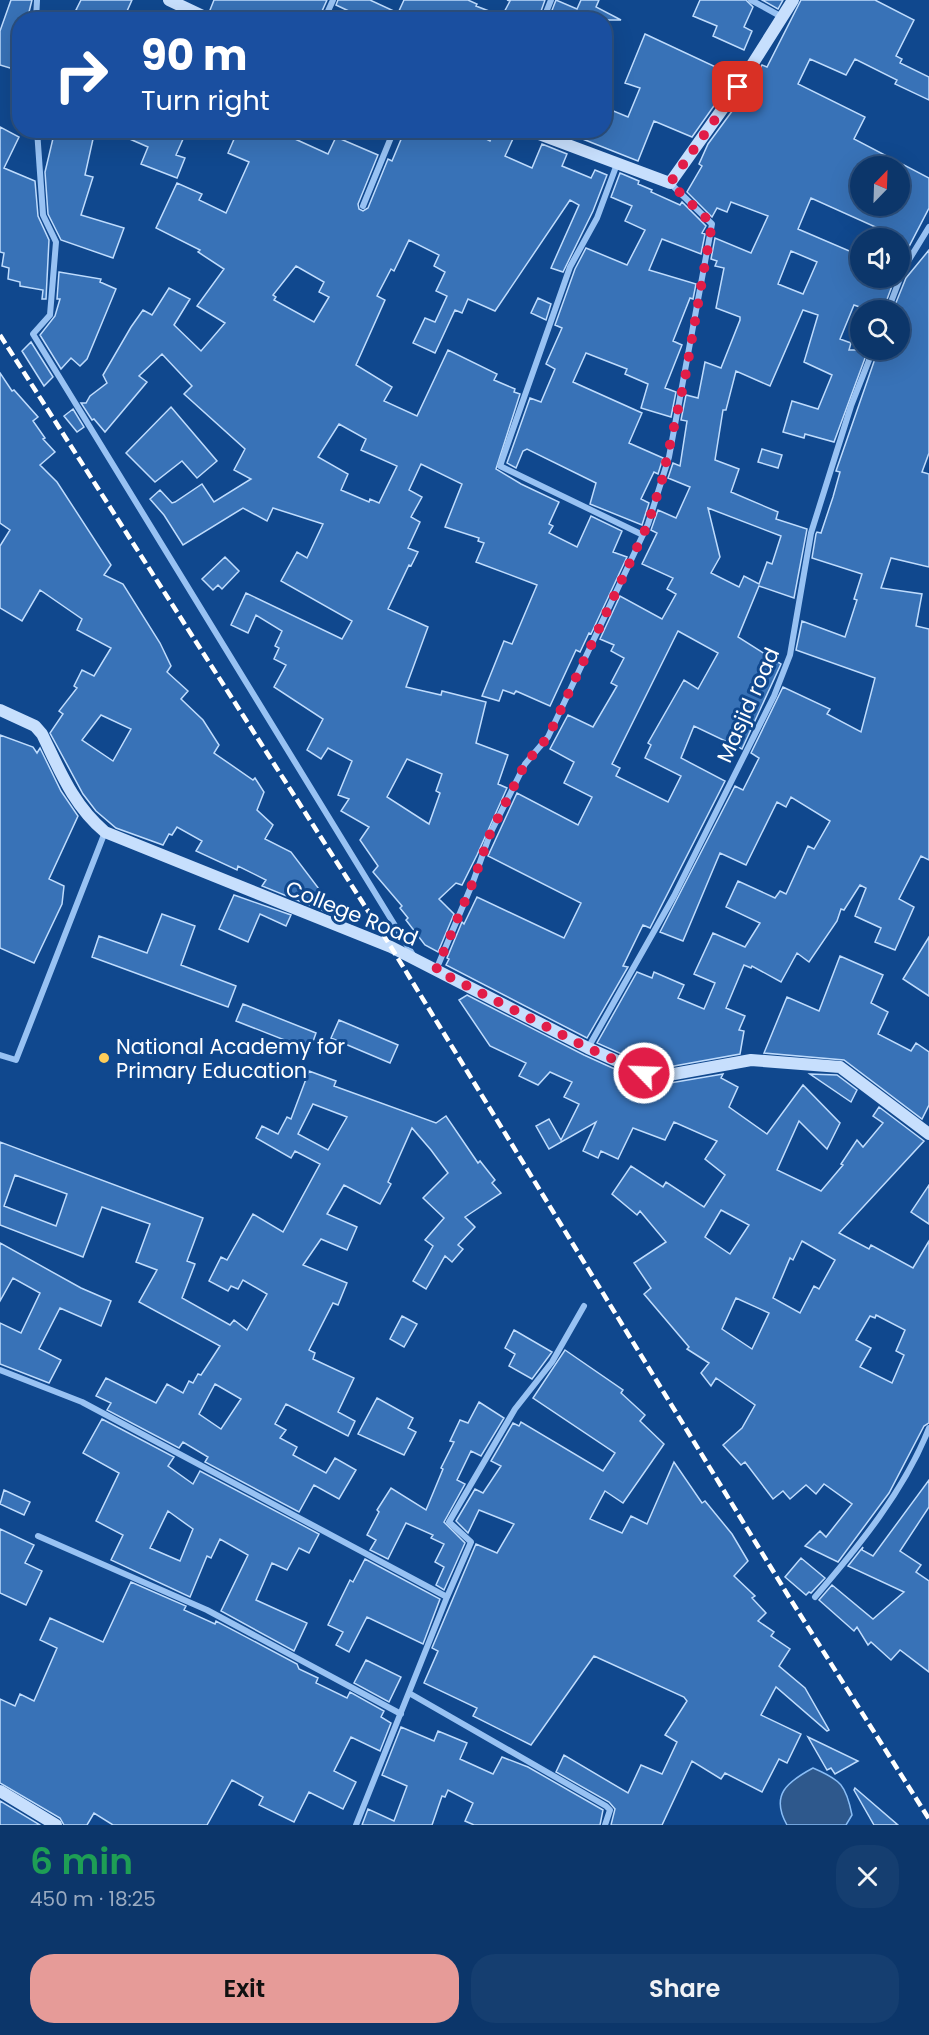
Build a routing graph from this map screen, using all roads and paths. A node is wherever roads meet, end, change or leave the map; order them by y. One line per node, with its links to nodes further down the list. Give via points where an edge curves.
1 (169, 0): 4 (street)
2 (751, 0): 5 (street)
3 (793, 0): 5 (street)
4 (194, 12)
5 (782, 17): 10 (street)
6 (38, 138): 18 (street, via 43,215 56,242 50,315 33,334)
7 (391, 138): 11 (street)
8 (549, 138): 9 (street)
9 (616, 164): 10 (street); 15 (street, via 597,218 570,267 500,466)
10 (670, 183): 15 (street, via 712,224 669,457)
11 (363, 206)
12 (929, 227): 13 (street, via 904,268)
13 (892, 300)
14 (870, 360): 20 (street, Masjid road, via 810,532 790,655 774,696 674,896)
15 (643, 535): 19 (street, via 548,737 525,764 490,834)
16 (0, 710): 17 (street, College Road, via 35,726 42,734 72,797 87,818)
17 (105, 832): 18 (street, College Road); 21 (street, via 16,1060)
18 (416, 960): 19 (street, College Road)
19 (436, 970): 20 (street, College Road)
20 (588, 1048): 22 (street, College Road, via 644,1073 663,1076 751,1060 840,1067)
21 (0, 1055)
22 (929, 1134)
23 (584, 1306): 27 (street, via 552,1362 515,1409 449,1522 471,1542)
24 (0, 1370): 27 (street, via 81,1402)
25 (929, 1428): 28 (street, via 919,1452 864,1540)
26 (38, 1536): 30 (street, via 207,1610)
27 (447, 1597): 29 (street)
28 (815, 1597)
29 (410, 1693): 30 (street); 34 (street, via 606,1806 610,1816)
30 (401, 1714): 33 (street)
31 (0, 1791): 32 (street)
32 (56, 1825)
33 (356, 1825)
34 (605, 1825)

